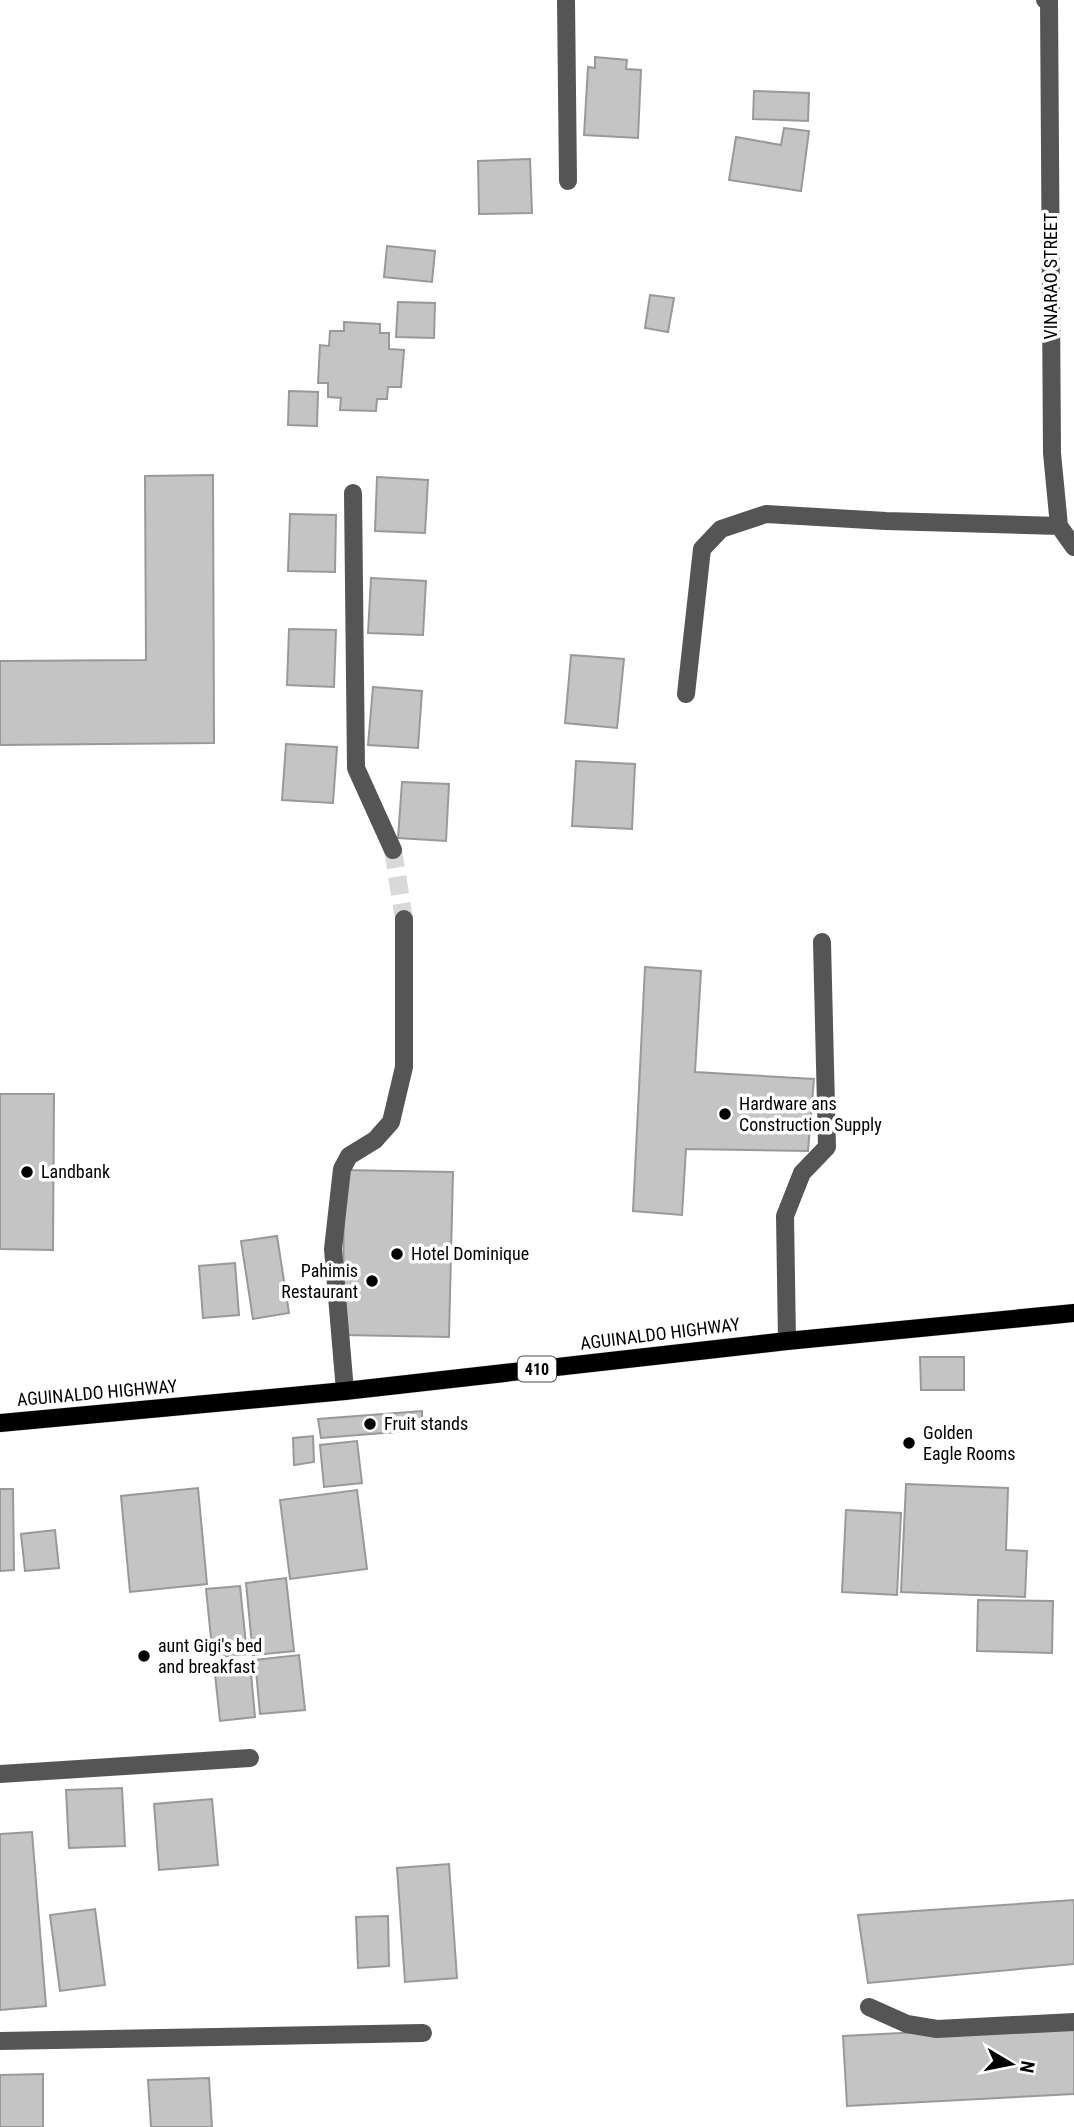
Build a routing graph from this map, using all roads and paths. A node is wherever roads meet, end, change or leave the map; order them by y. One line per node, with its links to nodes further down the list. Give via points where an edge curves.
1 (566, 0): 3 (street)
2 (1047, 0): 5 (street, VINARAO STREET, via 1052,453)
3 (568, 181)
4 (353, 493): 8 (street, via 356,768)
5 (1059, 526): 6 (street); 7 (street, via 766,514 721,529 702,549)
6 (1074, 547)
7 (686, 694)
8 (393, 850)
9 (404, 919): 13 (street, via 404,1067 391,1122 375,1140 349,1156 342,1169 333,1249)
10 (822, 942): 12 (street, via 827,1147 802,1173 785,1216)
11 (1074, 1312): 12 (main road, AGUINALDO HIGHWAY / 410)
12 (787, 1341): 13 (main road, AGUINALDO HIGHWAY / 410)
13 (345, 1391): 14 (main road, AGUINALDO HIGHWAY / 410)
14 (0, 1423)
15 (250, 1759): 16 (street)
16 (0, 1774)
17 (869, 2007): 18 (street, via 907,2024 937,2029)
18 (1074, 2022)
19 (423, 2033): 20 (street)
20 (0, 2041)

